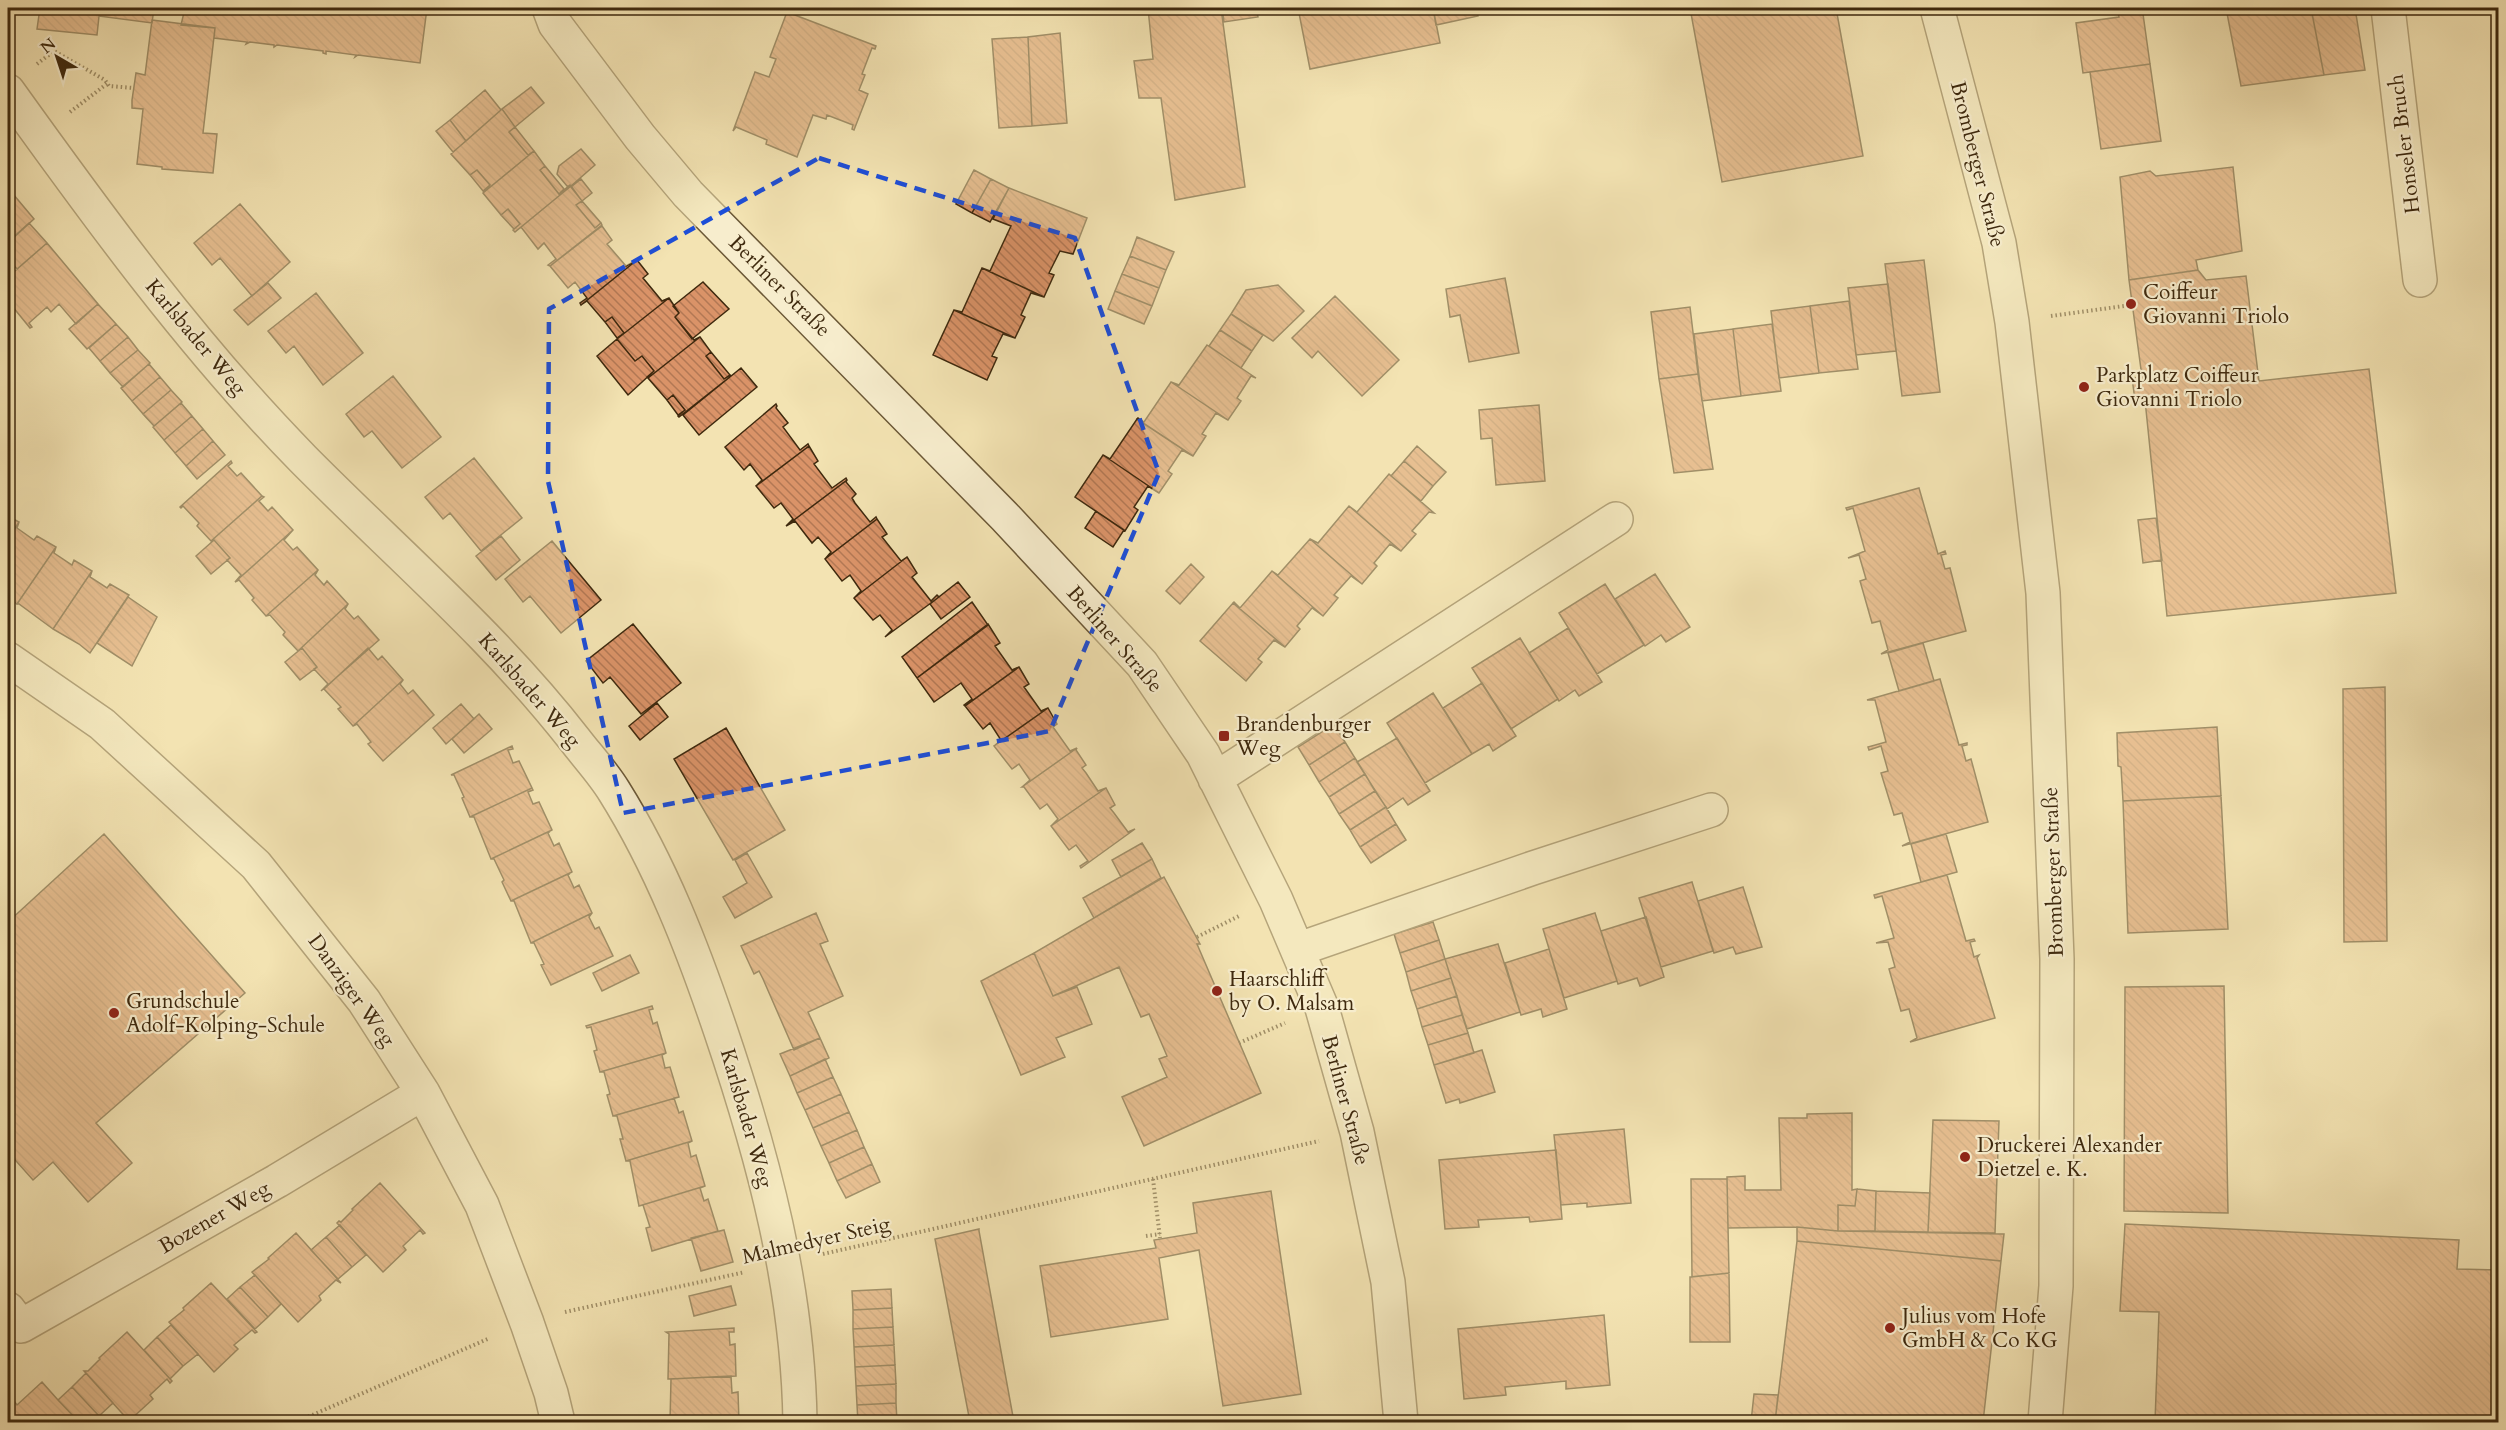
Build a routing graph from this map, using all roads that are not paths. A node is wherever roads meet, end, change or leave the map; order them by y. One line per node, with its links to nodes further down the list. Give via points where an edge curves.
1 (549, 8): 8 (street, Berliner Straße, via 555,24 688,194 1006,518 1142,664 1203,754)
2 (1938, 8): 16 (street, Bromberger Straße, via 1999,243 2012,322 2043,592 2057,959 2056,1286)
3 (2388, 8): 5 (street, Honseler Bruch)
4 (8, 91): 14 (street, Karlsbader Weg, via 150,283 220,369 300,456 524,676 613,789 654,862 705,986 739,1086 784,1263 800,1368)
5 (2420, 280)
6 (1616, 519): 8 (street)
7 (8, 660): 11 (street, Danziger Weg, via 102,724 256,865 364,1001)
8 (1215, 779): 10 (street, Berliner Straße)
9 (1711, 810): 10 (street)
10 (1299, 949): 15 (street, Berliner Straße, via 1322,1008 1357,1132 1388,1282)
11 (423, 1094): 12 (street, Bozener Weg, via 21,1326); 13 (street, Danziger Weg, via 482,1204 527,1323)
12 (8, 1309)
13 (558, 1422)
14 (800, 1422)
15 (1401, 1422)
16 (2045, 1422)

